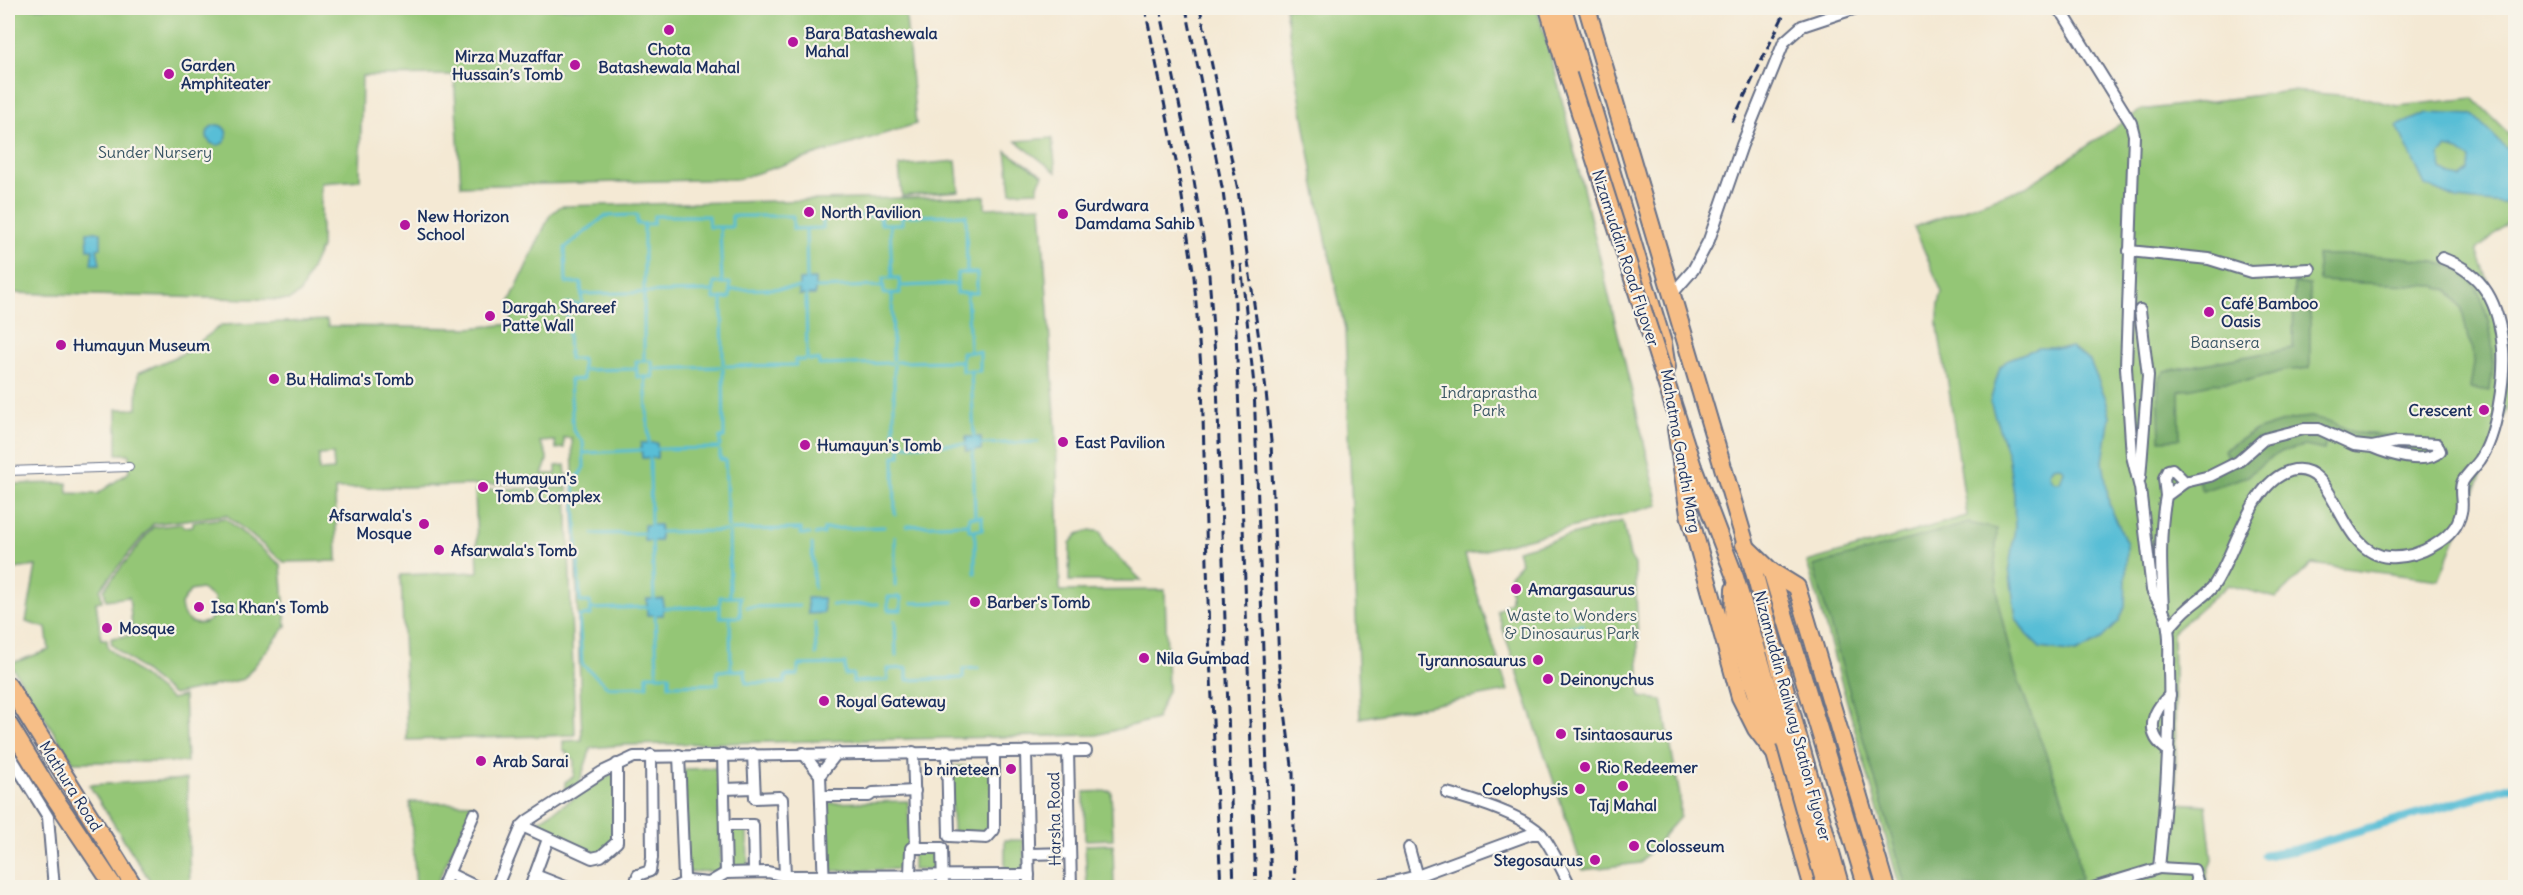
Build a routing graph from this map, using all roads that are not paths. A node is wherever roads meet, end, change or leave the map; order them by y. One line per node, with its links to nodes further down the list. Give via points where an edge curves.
1 (1548, 8): 8 (main road)
2 (1558, 8): 8 (main road)
3 (1563, 8): 42 (main road, Mahatma Gandhi Marg, via 1663,343 1692,525 1740,697 1756,729)
4 (1587, 8): 9 (main road)
5 (1598, 8): 9 (main road, via 1615,66)
6 (1856, 8): 13 (street, via 1802,26 1784,42 1710,240 1693,270)
7 (2060, 9): 10 (street, via 2133,128)
8 (1568, 75): 23 (main road, Nizamuddin Road Flyover, bridge, via 1693,467)
9 (1633, 168): 13 (main road, Mahatma Gandhi Marg)
10 (2129, 251): 12 (street, via 2209,259 2251,272); 19 (street, via 2126,367 2132,456)
11 (2442, 258): 25 (street, via 2459,264 2486,288 2503,348 2502,381 2486,449 2461,486 2459,520 2447,537 2423,550 2390,557 2376,554 2355,539 2320,480 2305,471 2288,472 2275,478 2246,519 2215,584)
12 (2310, 269)
13 (1672, 294): 21 (main road, Mahatma Gandhi Marg)
14 (2140, 310): 19 (street, via 2148,376)
15 (2372, 447): 15 (street, via 2397,442 2423,443 2437,444 2440,451 2426,458 2393,456); 18 (street, via 2354,445 2319,429 2304,429 2264,439 2238,462 2210,476)
16 (129, 467): 17 (street)
17 (8, 471)
18 (2185, 482): 20 (street); 20 (street, via 2178,472 2168,470 2164,478)
19 (2140, 488): 24 (street, via 2152,590)
20 (2166, 496): 24 (street, via 2161,563)
21 (1744, 544): 22 (main road, Mahatma Gandhi Marg); 26 (main road, Nizamuddin Railway Station Flyover)
22 (1771, 571): 63 (main road, Mahatma Gandhi Marg); 100 (main road, via 1797,588)
23 (1735, 577): 26 (main road, Nizamuddin Railway Station Flyover); 42 (main road, via 1733,619)
24 (2163, 608): 25 (street)
25 (2168, 629): 28 (street)
26 (1772, 669): 97 (main road, Nizamuddin Railway Station Flyover, bridge); 98 (main road, Nizamuddin Railway Station Flyover, bridge)
27 (8, 685): 81 (main road, Mathura Road)
28 (2170, 695): 35 (street); 35 (street, via 2154,715 2154,736)
29 (8, 723): 80 (main road, Mathura Road)
30 (1068, 750): 33 (street); 34 (street); 61 (street, Harsha Road)
31 (947, 751): 32 (street); 37 (street); 56 (street)
32 (994, 751): 33 (street); 56 (street, via 993,834 987,838)
33 (1026, 751): 62 (street)
34 (1086, 751)
35 (2169, 751): 65 (street)
36 (8, 752): 79 (street, via 48,817)
37 (913, 752): 39 (street); 49 (street)
38 (803, 753): 39 (street); 41 (street); 46 (street)
39 (837, 753): 46 (street)
40 (723, 754): 41 (street); 44 (street); 48 (street)
41 (753, 754): 47 (street)
42 (1775, 754): 64 (main road, Mahatma Gandhi Marg)
43 (651, 755): 44 (street); 45 (street); 87 (street, via 652,858 650,871 638,875)
44 (679, 755): 76 (street, via 683,875)
45 (617, 764): 54 (street); 57 (street, via 616,844 596,859)
46 (820, 776): 51 (street)
47 (754, 788): 48 (street); 72 (street, via 755,798 782,799)
48 (724, 789): 53 (street)
49 (915, 791): 51 (street); 58 (street)
50 (1447, 793): 55 (street, via 1516,818)
51 (822, 796): 73 (street)
52 (474, 814): 67 (street)
53 (725, 825): 66 (street, via 753,825); 68 (street)
54 (522, 826): 57 (street); 84 (street)
55 (1541, 834): 77 (street, via 1531,834); 95 (street)
56 (951, 838): 59 (street)
57 (548, 839): 69 (street)
58 (916, 848): 59 (street); 70 (street, via 911,848)
59 (942, 848): 75 (street)
60 (1409, 848): 77 (street)
61 (1070, 853): 62 (street); 93 (street, Harsha Road)
62 (1029, 854): 71 (street)
63 (1857, 854): 64 (main road); 99 (main road, Mahatma Gandhi Marg)
64 (1808, 868): 96 (main road, Mahatma Gandhi Marg)
65 (2159, 868): 101 (street); 102 (street, via 2194,870)
66 (754, 872): 68 (street); 72 (street)
67 (448, 873): 82 (street); 83 (street)
68 (726, 873): 78 (street)
69 (535, 875): 85 (street); 86 (street)
70 (910, 875): 74 (street); 75 (street)
71 (1029, 875): 75 (street); 92 (street)
72 (785, 876): 73 (street)
73 (823, 876): 74 (street); 89 (street)
74 (892, 876): 90 (street)
75 (942, 876): 91 (street)
76 (688, 881): 78 (street); 88 (street)
77 (1418, 882): 94 (street)
78 (710, 885)
79 (54, 888)
80 (115, 888)
81 (135, 888)
82 (441, 888)
83 (479, 888)
84 (495, 888)
85 (530, 888)
86 (568, 888)
87 (634, 888)
88 (672, 888)
89 (824, 888)
90 (892, 888)
91 (943, 888)
92 (1029, 888)
93 (1071, 888)
94 (1370, 888)
95 (1571, 888)
96 (1813, 888)
97 (1826, 888)
98 (1841, 888)
99 (1867, 888)
100 (1886, 888)
101 (2092, 888)
102 (2199, 888)

